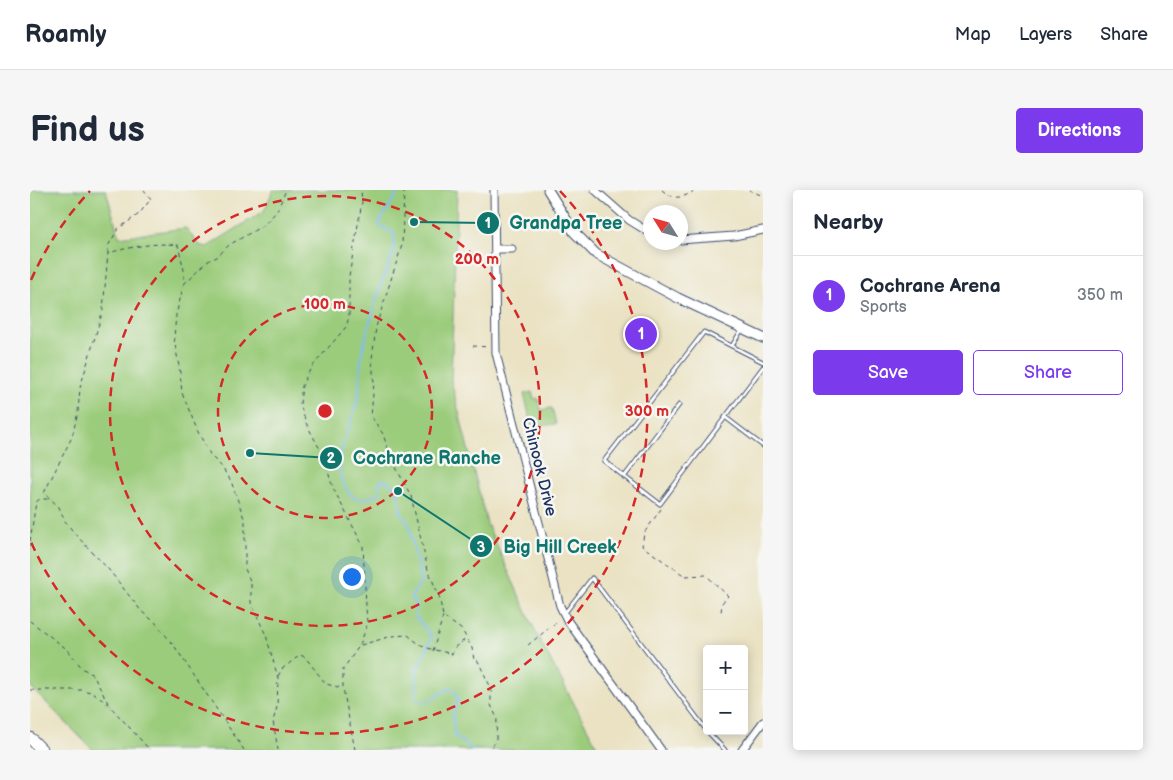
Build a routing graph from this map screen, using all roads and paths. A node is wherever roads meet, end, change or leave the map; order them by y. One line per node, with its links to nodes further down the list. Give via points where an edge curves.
1 (144, 190): 17 (path, via 149,202 139,214 120,226 108,246)
2 (286, 190): 18 (path, via 277,211 269,220 209,260)
3 (361, 190): 40 (path, via 362,202 349,276 349,317 346,326 311,368 302,385 300,404 323,455 333,488 363,546 367,614)
4 (404, 190): 36 (path, via 402,245 376,328 371,416 384,434 390,456 411,496 428,570)
5 (494, 190): 15 (street, Chinook Drive)
6 (548, 190): 19 (street, via 574,232 596,254)
7 (595, 190): 12 (street)
8 (662, 190): 9 (path, via 681,198)
9 (694, 190)
10 (749, 190): 11 (path)
11 (763, 196)
12 (643, 229)
13 (763, 230): 14 (street)
14 (688, 239)
15 (495, 249): 16 (street); 37 (street, Chinook Drive, via 496,353)
16 (512, 249)
17 (108, 254): 18 (path, via 150,244 178,245); 30 (path, via 103,310 80,388 72,437)
18 (184, 284): 43 (path, via 174,338 182,394 211,456 231,481 245,521 245,569 251,583 250,603 266,635)
19 (742, 329): 20 (street); 23 (lane)
20 (763, 338)
21 (473, 346): 22 (path)
22 (490, 346)
23 (732, 346): 24 (lane); 29 (lane, via 704,332 604,461)
24 (763, 362)
25 (763, 367): 27 (lane)
26 (679, 405): 29 (lane)
27 (725, 417): 28 (lane); 29 (lane, via 660,504)
28 (763, 446)
29 (624, 477)
30 (44, 493): 31 (path); 32 (path)
31 (40, 499): 32 (path); 34 (path, via 36,502)
32 (51, 499): 53 (path, via 75,534 175,647)
33 (663, 507): 35 (path, via 644,533 642,546 685,576 706,575 728,596 722,603)
34 (30, 544)
35 (721, 613)
36 (443, 616): 39 (path, via 460,627); 42 (path)
37 (562, 617): 41 (path); 48 (lane, via 592,578); 57 (street, Chinook Drive)
38 (30, 621): 46 (path, via 68,650 82,668 93,675 106,694)
39 (466, 640): 42 (path, via 455,647 452,654); 56 (path, via 491,688 490,704 498,729)
40 (360, 645): 42 (path, via 402,635 410,636); 44 (path, via 344,669)
41 (528, 645)
42 (432, 651)
43 (278, 678): 44 (path, via 282,669 300,655 305,656 326,684); 54 (path, via 278,707 273,721)
44 (343, 688): 55 (path)
45 (30, 690): 46 (path, via 86,690)
46 (108, 704): 52 (path)
47 (763, 722): 59 (street)
48 (703, 726)
49 (711, 735): 58 (lane)
50 (30, 738): 51 (main road)
51 (42, 750)
52 (150, 750)
53 (244, 750)
54 (278, 750)
55 (355, 750)
56 (491, 750)
57 (660, 750)
58 (725, 750)
59 (742, 750)

